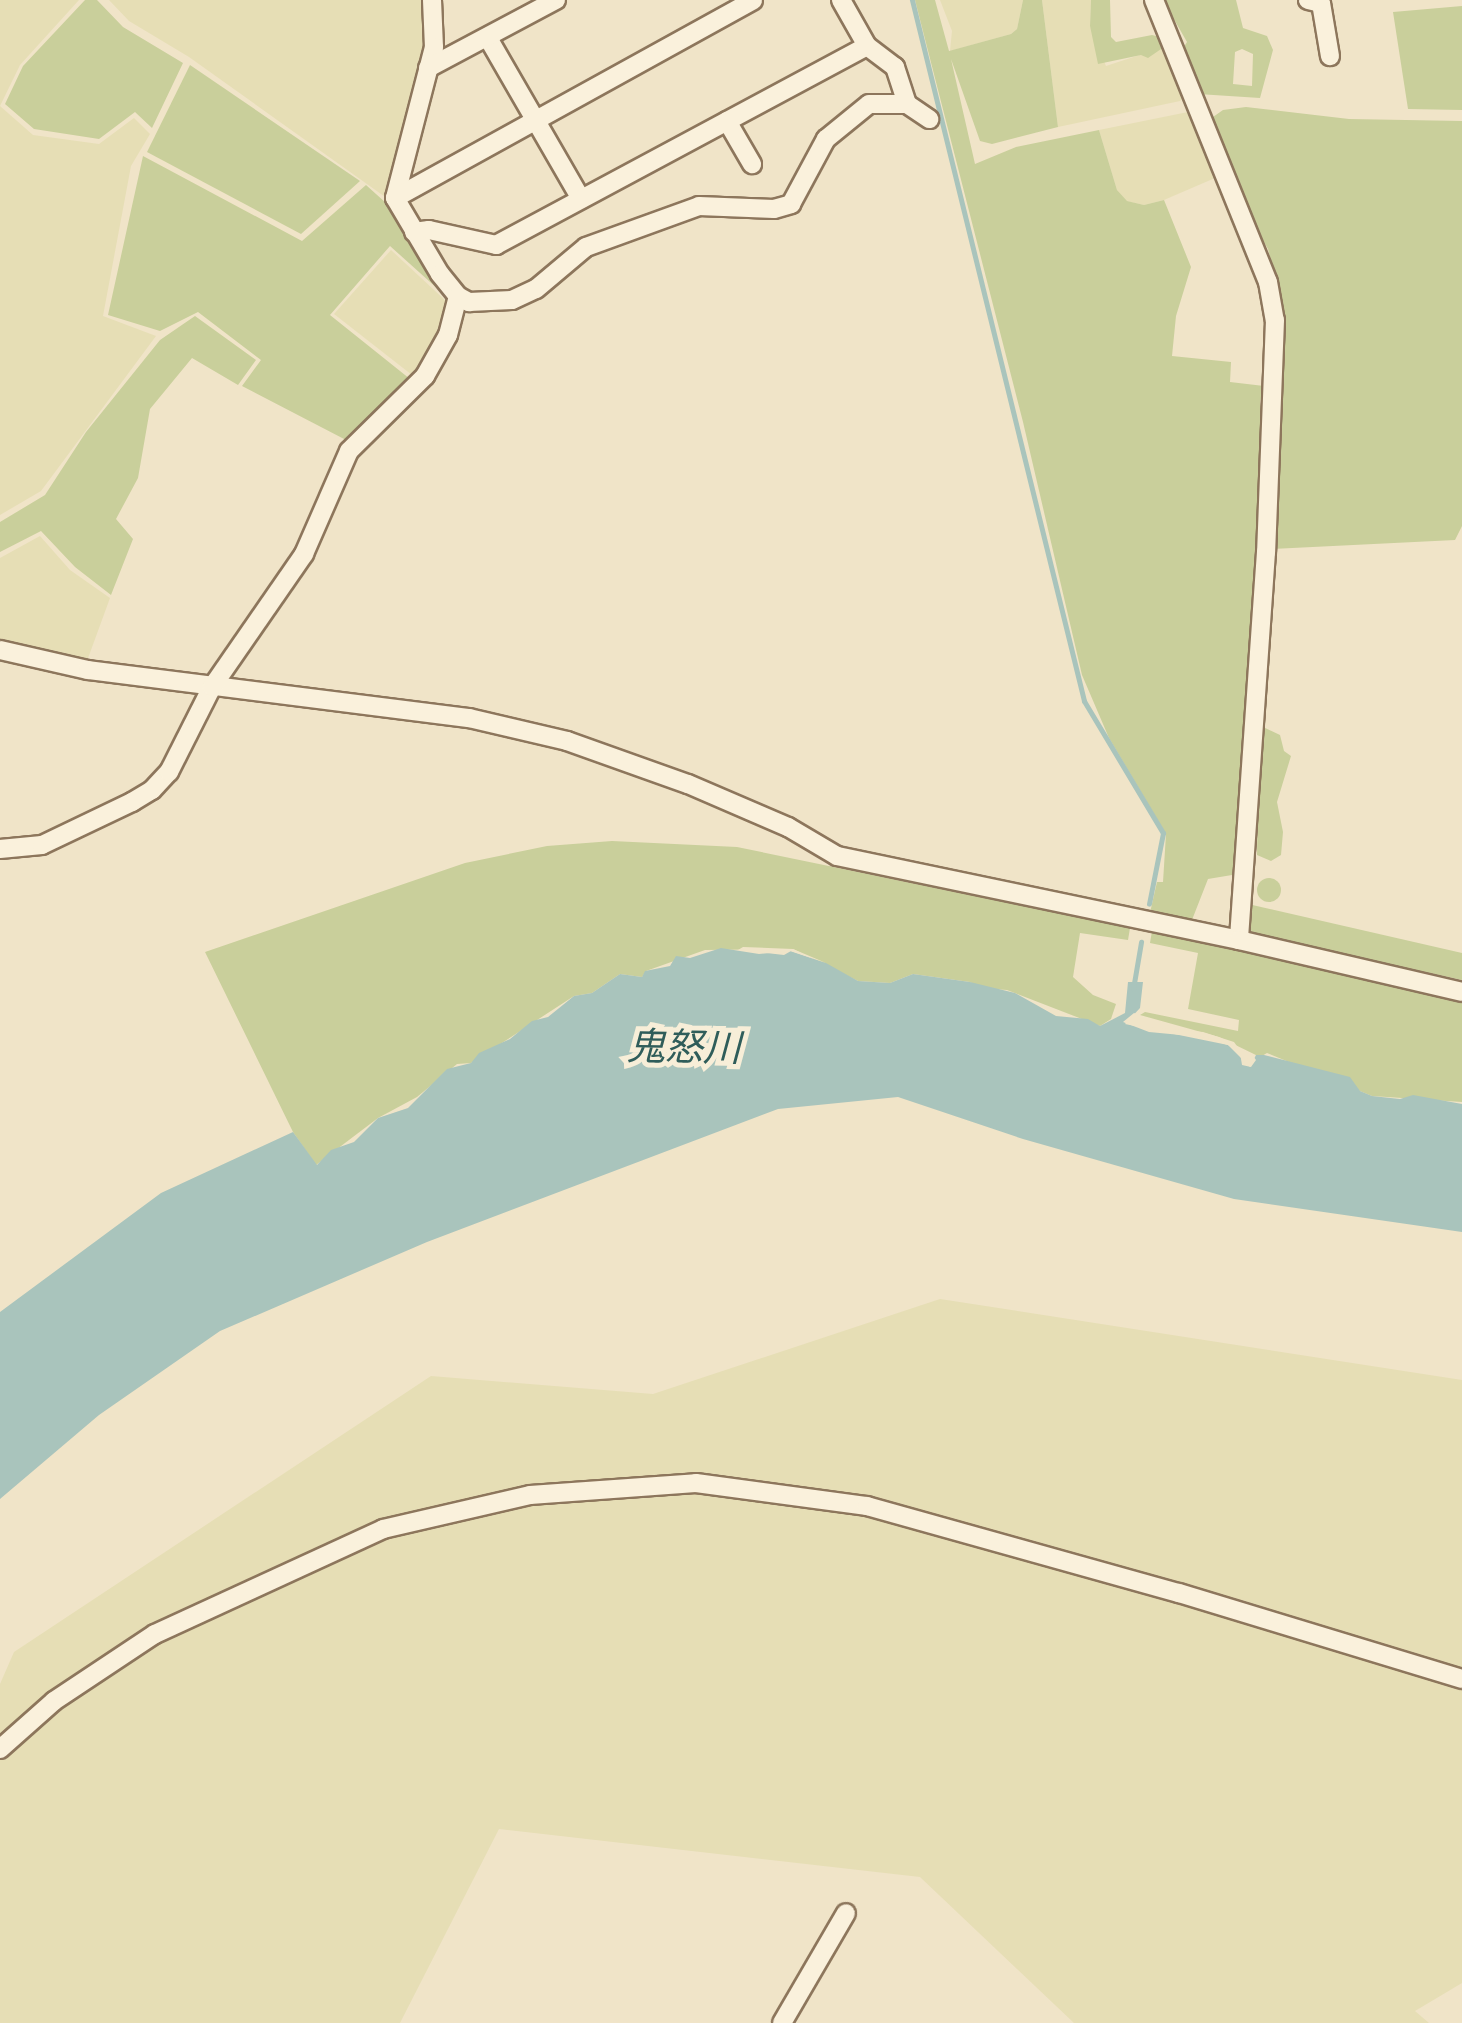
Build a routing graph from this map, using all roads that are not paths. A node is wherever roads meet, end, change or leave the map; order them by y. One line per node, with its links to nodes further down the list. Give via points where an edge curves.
1 (432, 0): 10 (street)
2 (556, 0): 7 (street)
3 (753, 0): 12 (street)
4 (842, 0): 8 (street)
5 (1154, 0): 23 (street, via 1268,282 1275,320)
6 (1308, 0): 9 (street, via 1322,3)
7 (488, 38): 10 (street); 12 (street)
8 (866, 46): 11 (street, via 894,67); 14 (street)
9 (1330, 56)
10 (428, 68): 16 (street)
11 (907, 104): 13 (street); 19 (street, via 869,104 852,114 826,139 791,204 699,206 586,247 536,289 512,300 469,302)
12 (536, 118): 16 (street); 17 (street)
13 (929, 119)
14 (727, 121): 15 (street); 17 (street)
15 (752, 164)
16 (395, 198): 18 (street)
17 (582, 200): 18 (street, via 496,245)
18 (414, 232): 19 (street)
19 (458, 296): 21 (street, via 448,335 425,376 349,451 304,554)
20 (0, 650): 21 (street)
21 (212, 688): 22 (street, via 169,772 152,790 42,846); 23 (street, via 469,718 567,741 688,784 837,856)
22 (0, 849)
23 (1239, 940): 24 (street)
24 (1462, 992)
25 (1462, 1679): 26 (street, via 866,1506 696,1483 530,1495 383,1529 155,1634 54,1701)
26 (0, 1749)
27 (846, 1913): 28 (street)
28 (782, 2023)

